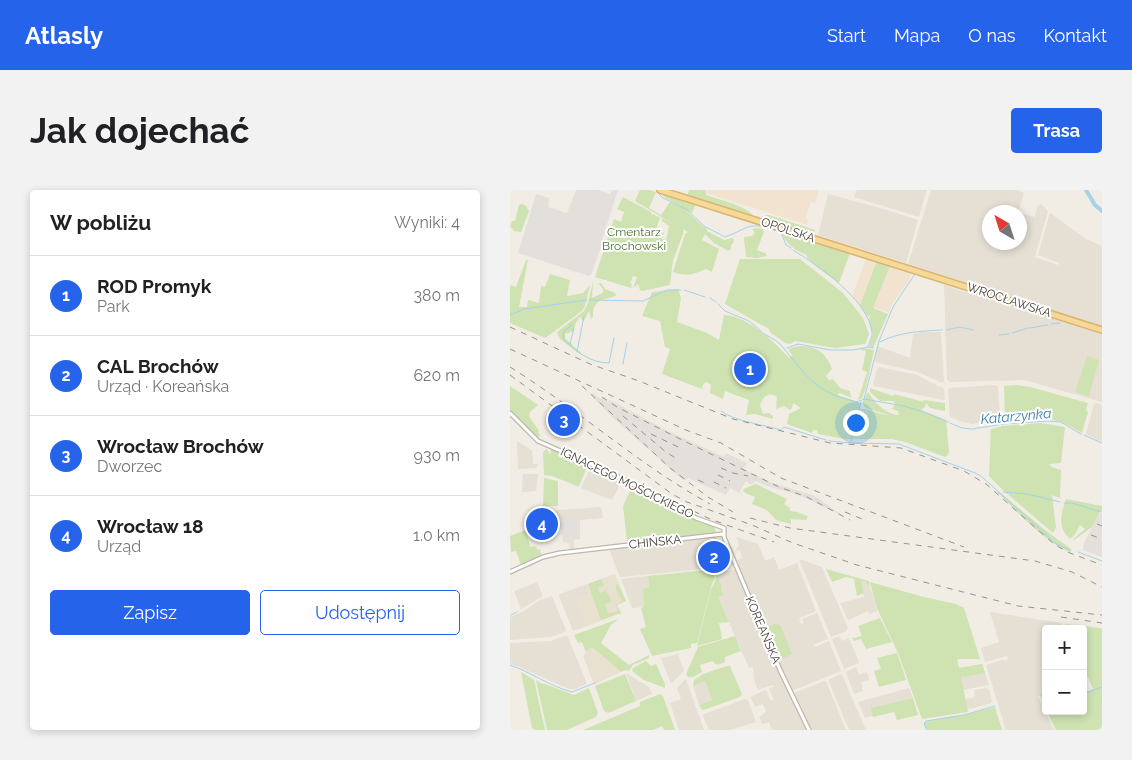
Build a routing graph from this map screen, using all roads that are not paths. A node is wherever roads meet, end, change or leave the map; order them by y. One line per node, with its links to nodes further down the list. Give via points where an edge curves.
1 (660, 190): 2 (main road, OPOLSKA)
2 (915, 271): 3 (main road, WROCŁAWSKA)
3 (1102, 330)
4 (510, 414): 5 (street, IGNACEGO MOŚCICKIEGO, via 538,441 615,475 696,518 724,528)
5 (723, 534): 6 (street, CHIŃSKA, via 569,552 543,557); 7 (street, KOREAŃSKA)
6 (510, 572)
7 (808, 730)

